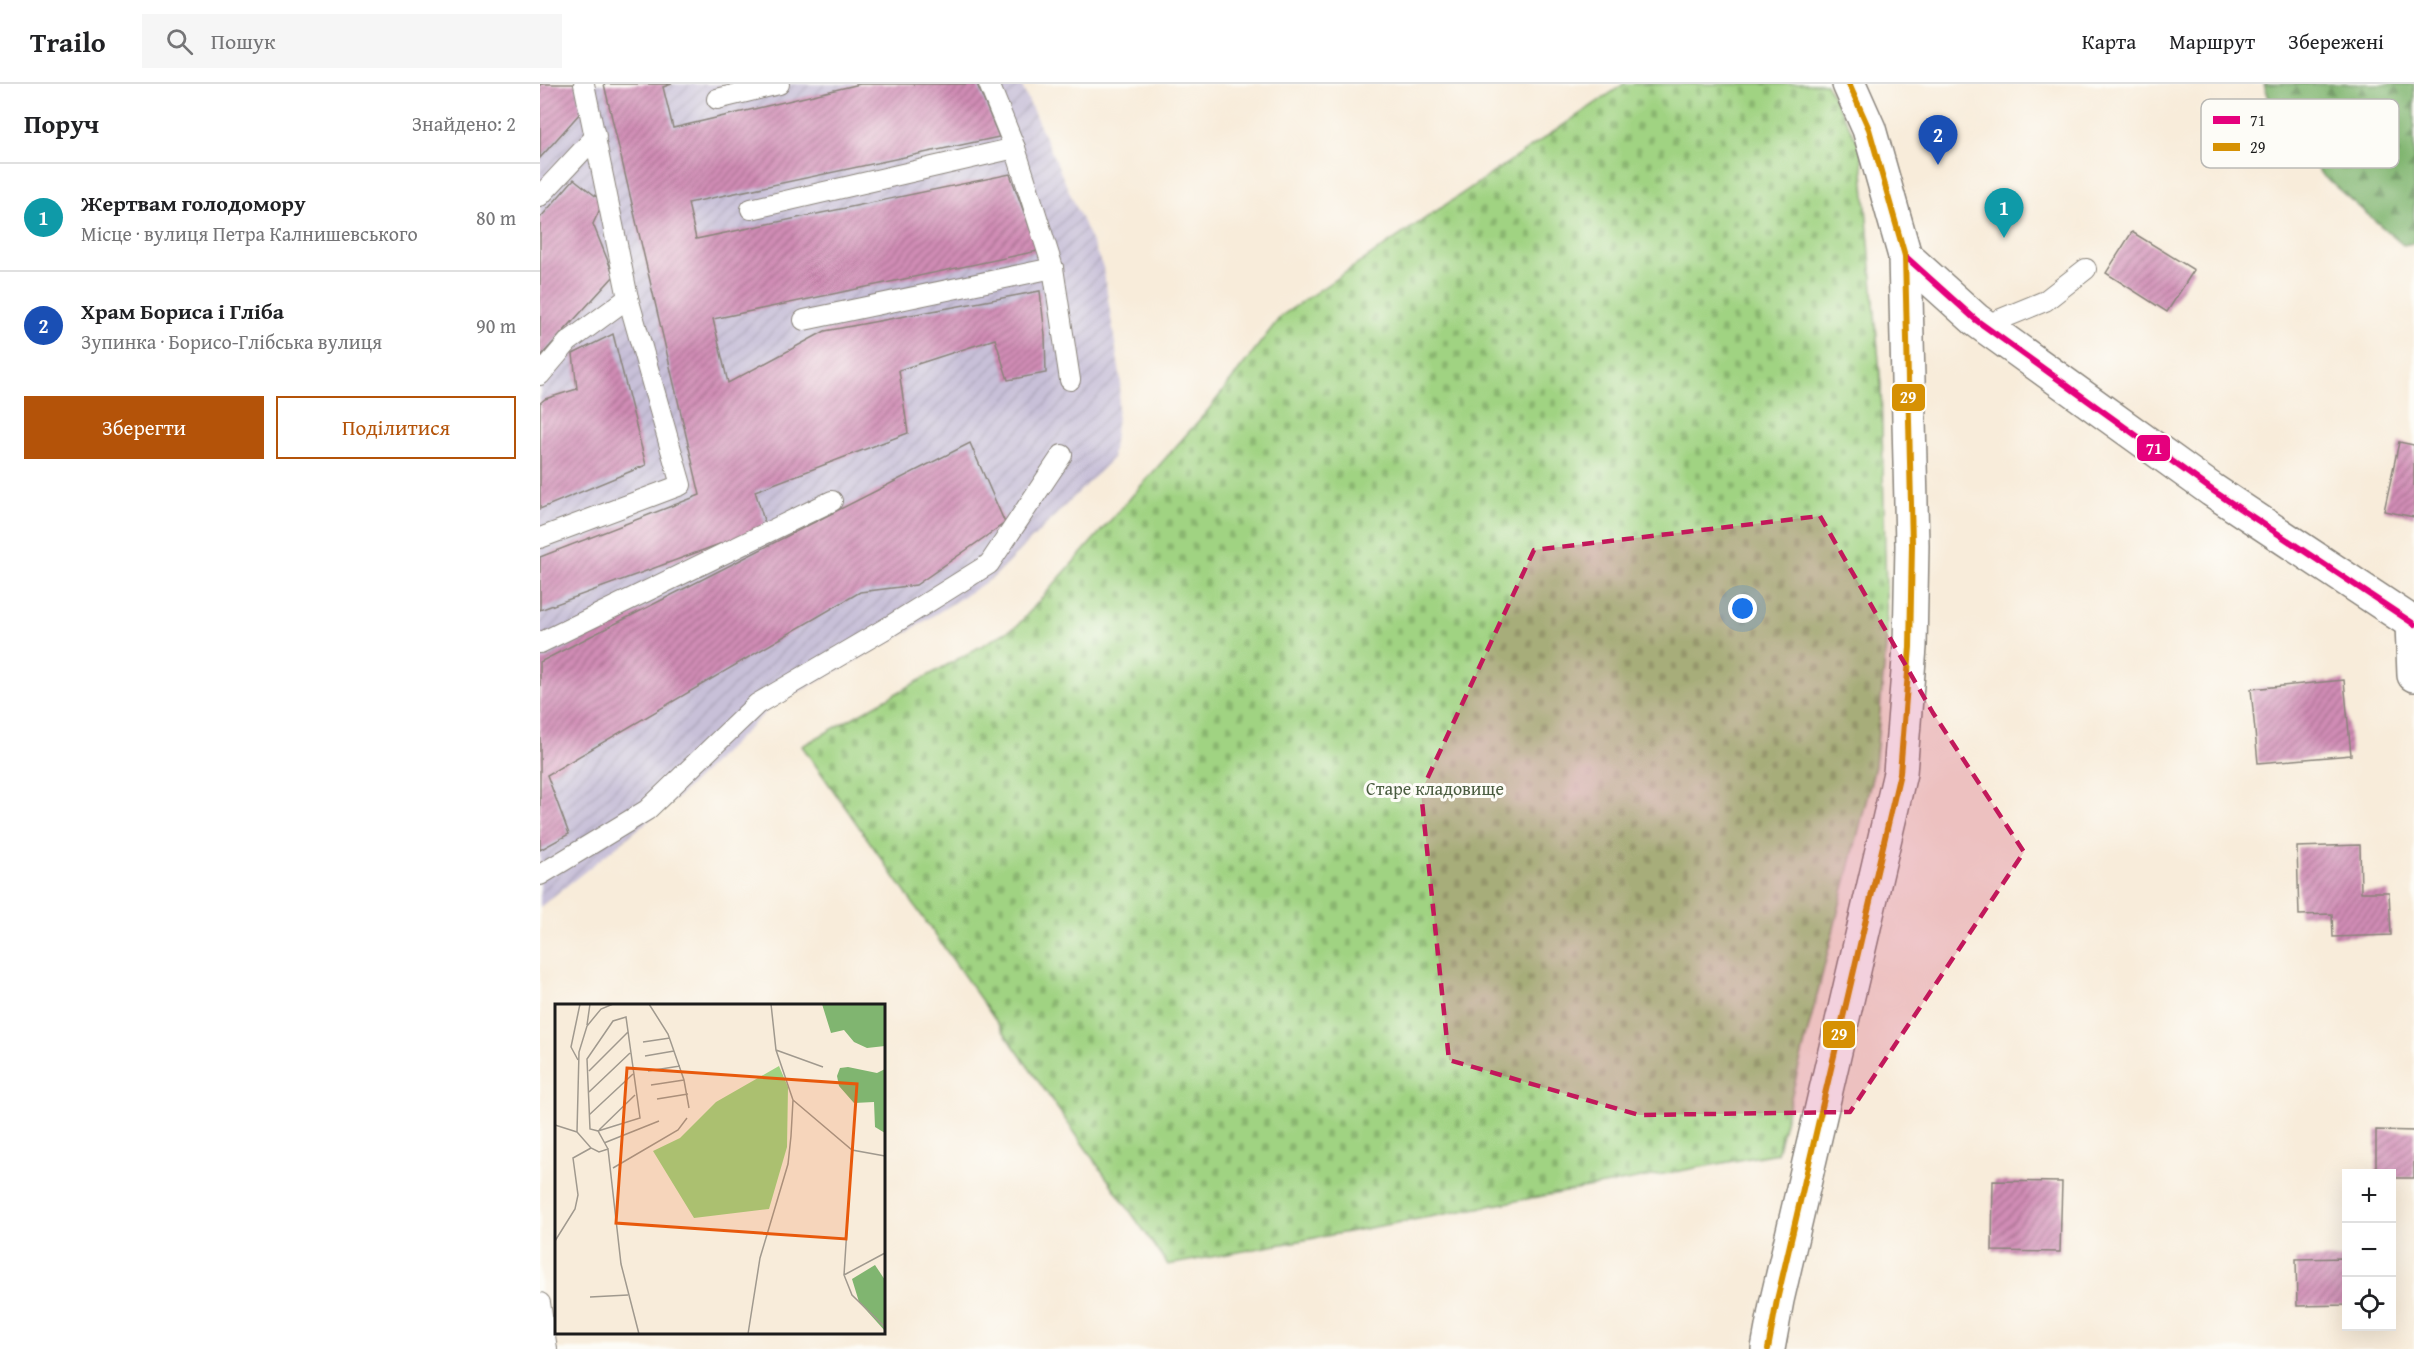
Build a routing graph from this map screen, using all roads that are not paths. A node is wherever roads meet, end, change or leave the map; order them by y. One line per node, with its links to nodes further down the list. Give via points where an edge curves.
1 (584, 84): 6 (lane)
2 (778, 84): 5 (lane)
3 (989, 84): 7 (lane)
4 (1849, 84): 10 (street, via 1869,129)
5 (717, 99)
6 (596, 136): 8 (lane); 13 (lane)
7 (1015, 148): 9 (lane); 11 (lane)
8 (540, 196)
9 (751, 209)
10 (1905, 256): 15 (street); 27 (street, via 1912,545 1910,646 1900,773)
11 (1053, 268): 14 (lane); 17 (lane)
12 (2086, 270): 15 (lane, via 2045,301)
13 (628, 298): 16 (lane, via 568,342); 20 (lane, via 681,485)
14 (804, 320)
15 (1984, 326): 21 (street, via 2212,490)
16 (540, 375)
17 (1070, 380)
18 (1062, 455): 24 (lane, via 989,564 757,704 647,810)
19 (832, 501): 22 (lane)
20 (540, 538)
21 (2413, 624): 23 (street)
22 (540, 643)
23 (2414, 675)
24 (540, 875)
25 (540, 1303): 26 (lane)
26 (547, 1349)
27 (1768, 1349)

